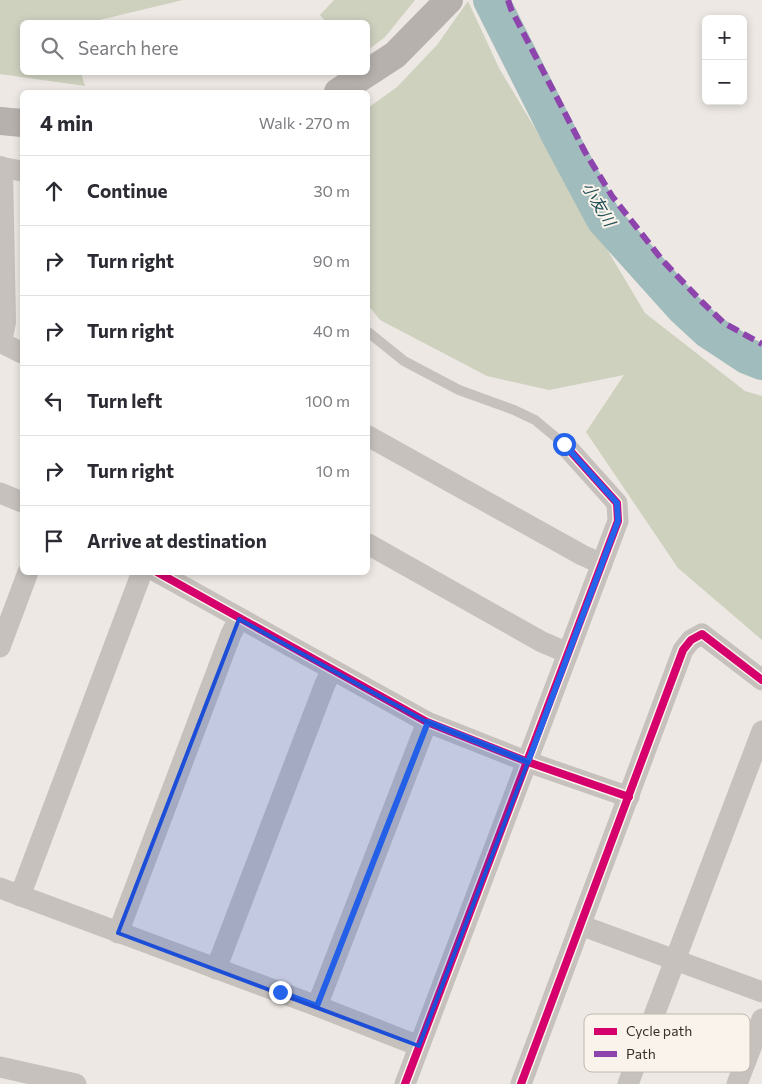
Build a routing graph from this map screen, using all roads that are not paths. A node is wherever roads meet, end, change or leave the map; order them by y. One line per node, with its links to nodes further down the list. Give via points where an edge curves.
1 (448, 1): 2 (main road, via 395,54)
2 (370, 71)
3 (364, 75): 4 (main road)
4 (341, 90)
5 (0, 168): 6 (street); 8 (street, via 3,322)
6 (20, 171)
7 (370, 334): 12 (lane, via 404,361 459,390 535,420)
8 (0, 336)
9 (0, 342): 10 (street)
10 (20, 352)
11 (370, 437): 16 (street)
12 (564, 444): 16 (street, via 617,503 618,521)
13 (0, 493): 14 (street)
14 (20, 501)
15 (370, 545): 22 (street, via 542,642)
16 (602, 564): 22 (street)
17 (27, 575): 21 (street)
18 (141, 575): 30 (street)
19 (162, 575): 20 (street)
20 (239, 619): 23 (street); 32 (street)
21 (0, 647)
22 (568, 653): 27 (street)
23 (332, 670): 25 (street); 34 (street)
24 (762, 680): 28 (street, via 702,634 692,640 683,650)
25 (428, 722): 27 (street); 36 (street)
26 (762, 730): 33 (street)
27 (528, 762): 28 (street); 39 (street)
28 (628, 797): 31 (street)
29 (0, 888): 30 (street)
30 (20, 896): 32 (street)
31 (580, 925): 33 (street); 46 (street)
32 (118, 933): 34 (street)
33 (676, 960): 35 (street); 37 (street)
34 (216, 969): 36 (street)
35 (762, 992)
36 (317, 1006): 39 (street)
37 (655, 1014)
38 (762, 1019): 40 (street)
39 (419, 1046): 45 (street)
40 (750, 1050)
41 (0, 1067): 44 (street)
42 (633, 1072): 47 (street)
43 (742, 1072): 48 (street)
44 (76, 1084)
45 (405, 1084)
46 (520, 1084)
47 (628, 1084)
48 (737, 1084)

